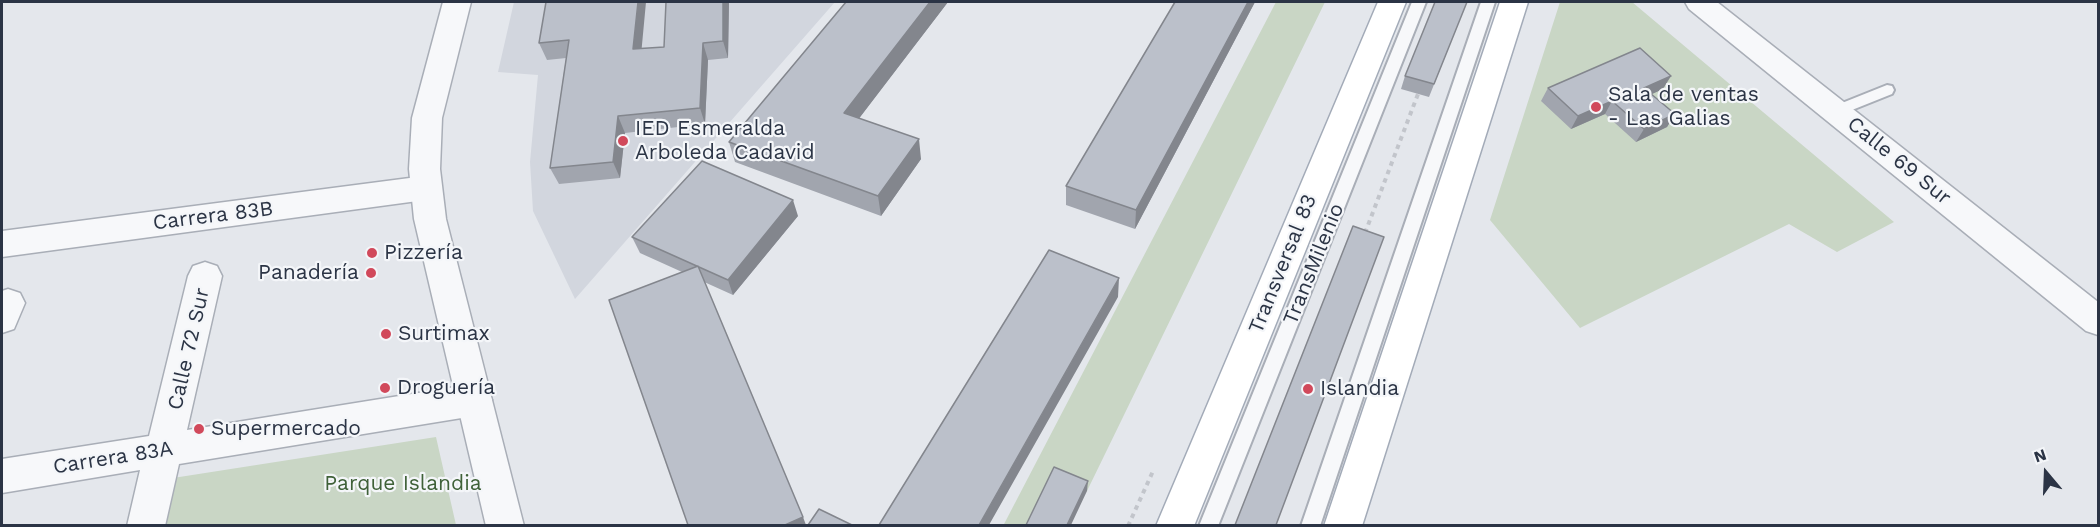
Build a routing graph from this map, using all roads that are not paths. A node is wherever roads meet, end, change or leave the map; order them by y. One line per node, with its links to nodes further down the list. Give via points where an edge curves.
1 (457, 2): 9 (street, via 427,118)
2 (1392, 2): 18 (main road, Transversal 83)
3 (1419, 2): 19 (lane, TransMilenio)
4 (1488, 2): 20 (lane)
5 (1514, 2): 21 (main road)
6 (1699, 2): 8 (street, Calle 69 Sur)
7 (1887, 90): 8 (lane)
8 (1837, 111): 12 (street, Calle 69 Sur)
9 (425, 188): 10 (street, Carrera 83B); 13 (street)
10 (2, 244)
11 (205, 276): 14 (street, Calle 72 Sur)
12 (2098, 321)
13 (474, 400): 14 (street, Carrera 83A); 17 (street)
14 (166, 450): 15 (street, Carrera 83A); 16 (street, Calle 72 Sur)
15 (2, 476)
16 (146, 525)
17 (506, 525)
18 (1175, 525)
19 (1208, 525)
20 (1310, 525)
21 (1343, 525)

